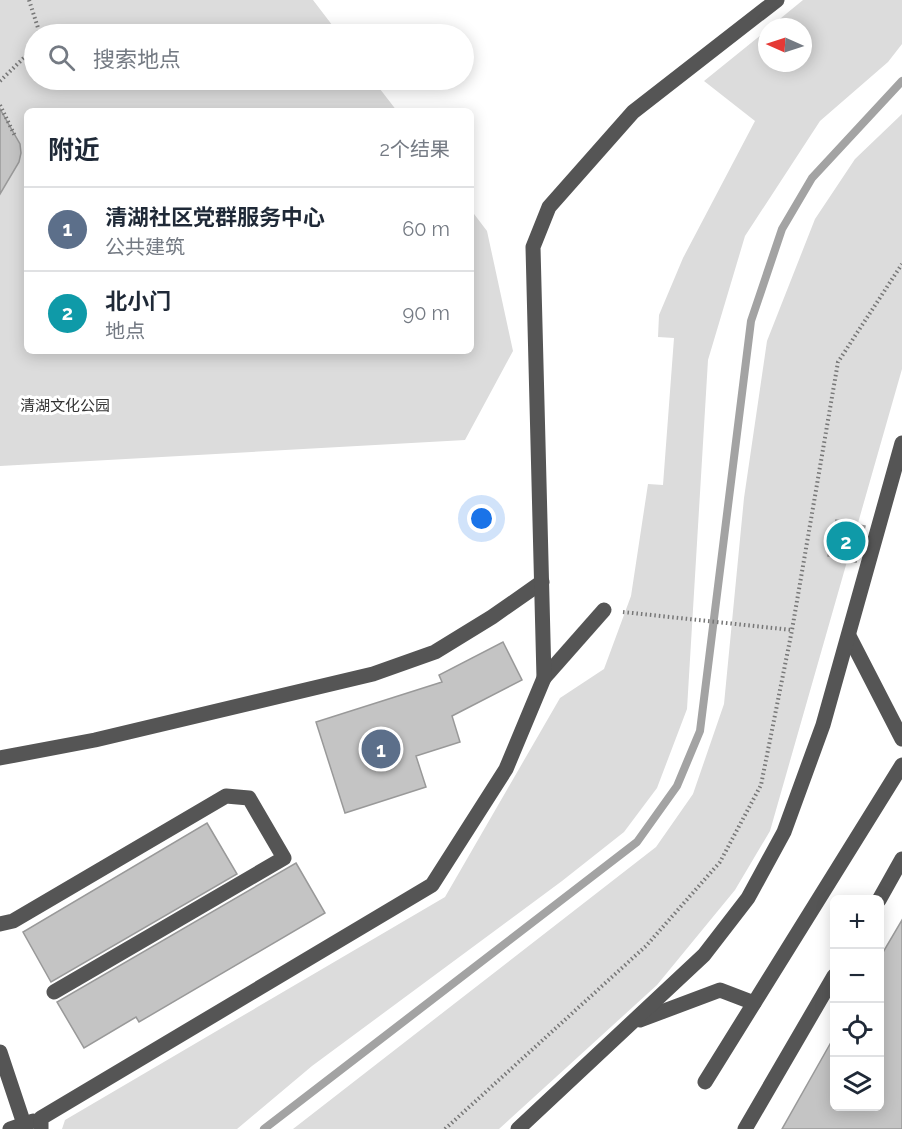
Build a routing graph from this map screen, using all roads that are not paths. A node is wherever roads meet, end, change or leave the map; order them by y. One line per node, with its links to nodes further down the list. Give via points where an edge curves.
1 (777, 0): 3 (street, via 633,112 549,207 533,247)
2 (902, 443): 5 (street)
3 (542, 582): 6 (street); 8 (street, via 435,652 373,674 95,740)
4 (604, 610): 6 (street)
5 (849, 636): 7 (street); 16 (street, via 823,725 784,832 748,898 704,955)
6 (544, 678): 19 (street, via 506,769 432,885)
7 (902, 739)
8 (0, 758)
9 (902, 765): 15 (street)
10 (902, 859): 11 (street)
11 (882, 895)
12 (0, 924): 14 (street, via 13,921 226,796 249,798 284,858)
13 (830, 983): 22 (street)
14 (54, 992)
15 (754, 1003): 16 (street, via 720,990); 18 (street)
16 (631, 1023): 21 (street)
17 (0, 1052): 20 (street)
18 (705, 1082)
19 (41, 1124): 20 (street)
20 (17, 1126)
21 (518, 1129)
22 (745, 1129)

